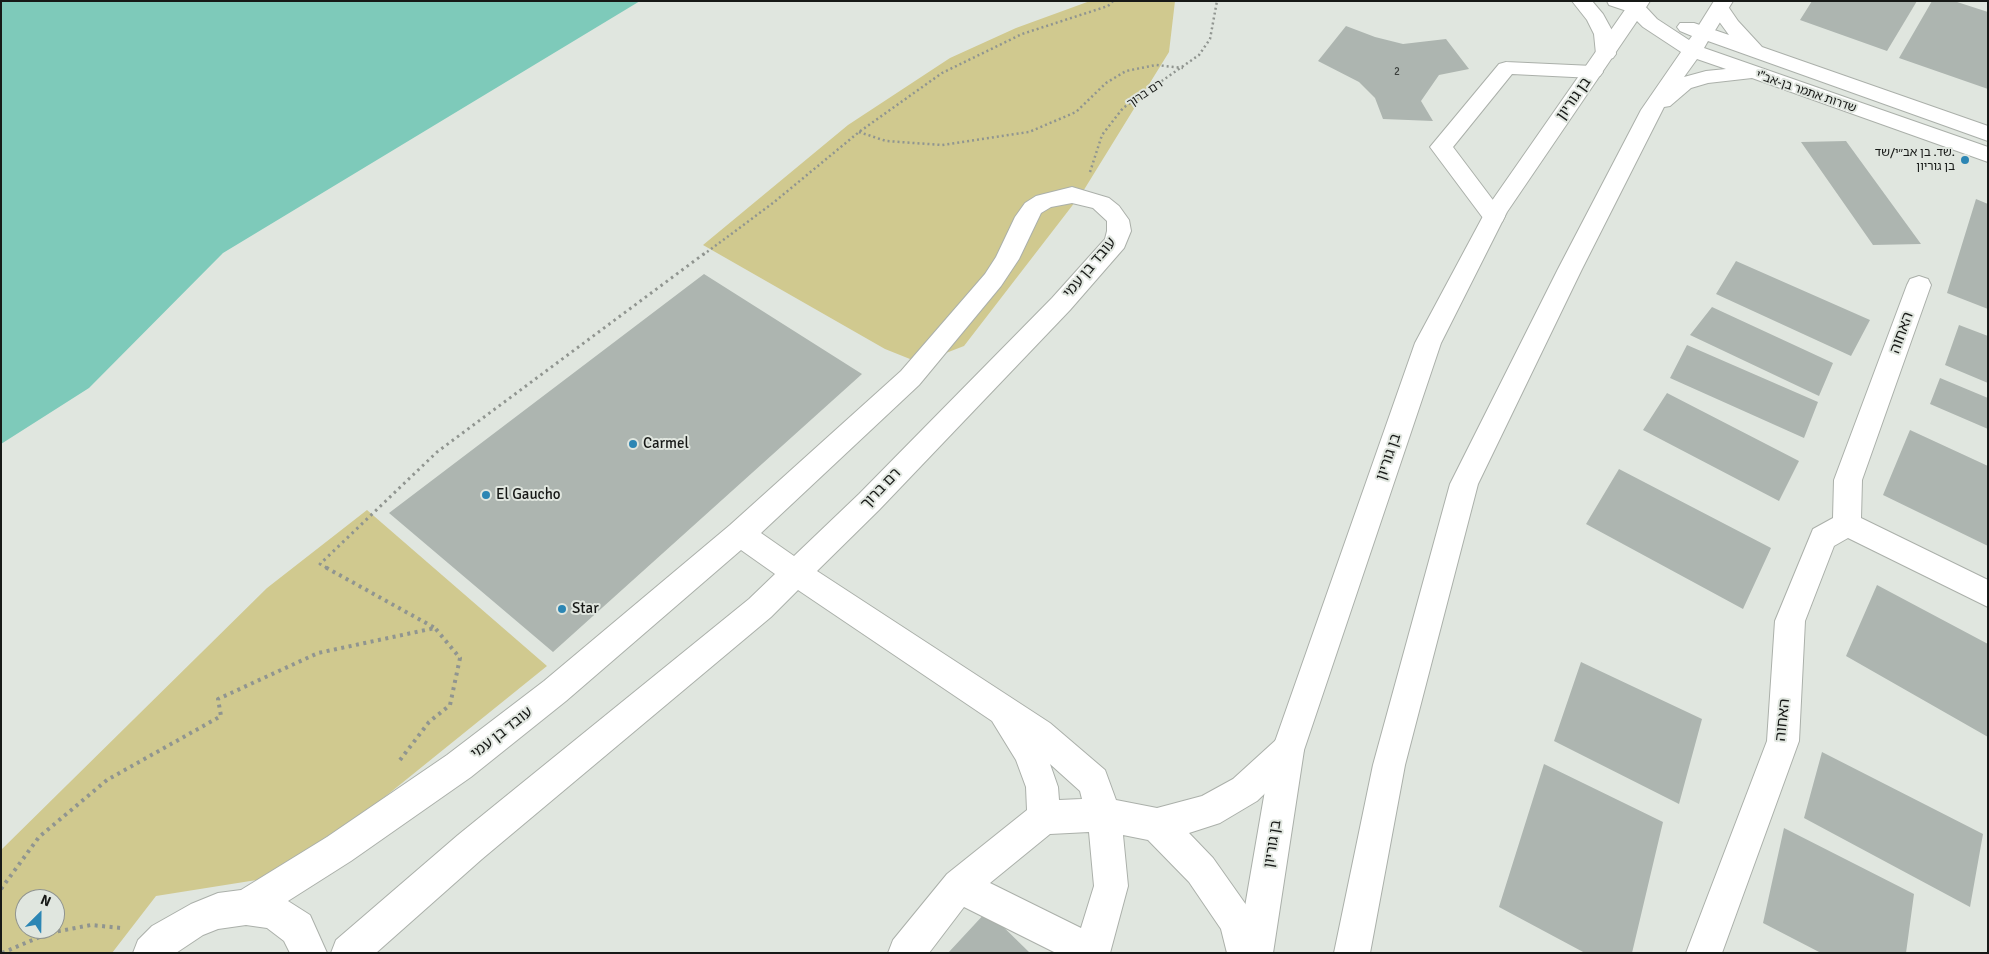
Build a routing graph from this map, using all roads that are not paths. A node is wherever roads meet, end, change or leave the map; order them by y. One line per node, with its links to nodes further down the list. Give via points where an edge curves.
1 (1581, 1): 5 (main road, via 1596,18 1604,34)
2 (1631, 4): 4 (main road, שדרות אתמר בן-אב"י, via 1650,24); 5 (main road, בן גוריון)
3 (1722, 5): 4 (main road); 6 (main road, via 1730,26)
4 (1698, 41): 6 (main road, שדרות אתמר בן-אב"י); 7 (main road)
5 (1599, 63): 10 (main road, בן גוריון); 10 (main road, via 1506,68 1441,147)
6 (1759, 64): 7 (main road, via 1684,84); 8 (main road, שדרות אתמר בן-אב"י); 9 (main road, שדרות אתמר בן-אב"י)
7 (1652, 110): 31 (main road, via 1464,484 1389,765)
8 (1988, 134)
9 (1988, 155)
10 (1494, 216): 18 (main road, בן גוריון, via 1428,343)
11 (1919, 284): 13 (main road, האחוה, via 1848,480)
12 (964, 404): 14 (main road, עובד בן עמי, via 1116,242 1120,231 1118,220 1101,203 1087,198 1058,196 1033,208 993,280 910,378); 15 (main road, רם ברוך)
13 (1847, 524): 16 (main road); 32 (main road, האחוה, via 1823,538 1790,621 1783,741)
14 (740, 534): 15 (main road); 23 (main road, עובד בן עמי, via 555,691 459,766 339,849)
15 (796, 573): 17 (main road); 27 (main road, via 760,608 470,847)
16 (1988, 594)
17 (1000, 709): 19 (main road, via 1040,734 1093,781); 20 (main road, via 1029,752 1042,787)
18 (1288, 750): 21 (main road, via 1245,790 1208,811); 30 (main road, בן גוריון)
19 (1104, 814): 20 (main road); 21 (main road); 24 (main road, via 1111,886)
20 (1044, 818): 22 (main road)
21 (1157, 825): 29 (main road, via 1201,870 1237,921)
22 (959, 886): 24 (main road); 28 (main road)
23 (246, 907): 25 (main road, via 218,911 192,922 165,939); 26 (main road, via 274,912 297,928)
24 (1092, 952)
25 (151, 953)
26 (310, 953)
27 (349, 953)
28 (906, 953)
29 (1245, 953)
30 (1255, 953)
31 (1352, 953)
32 (1704, 953)

